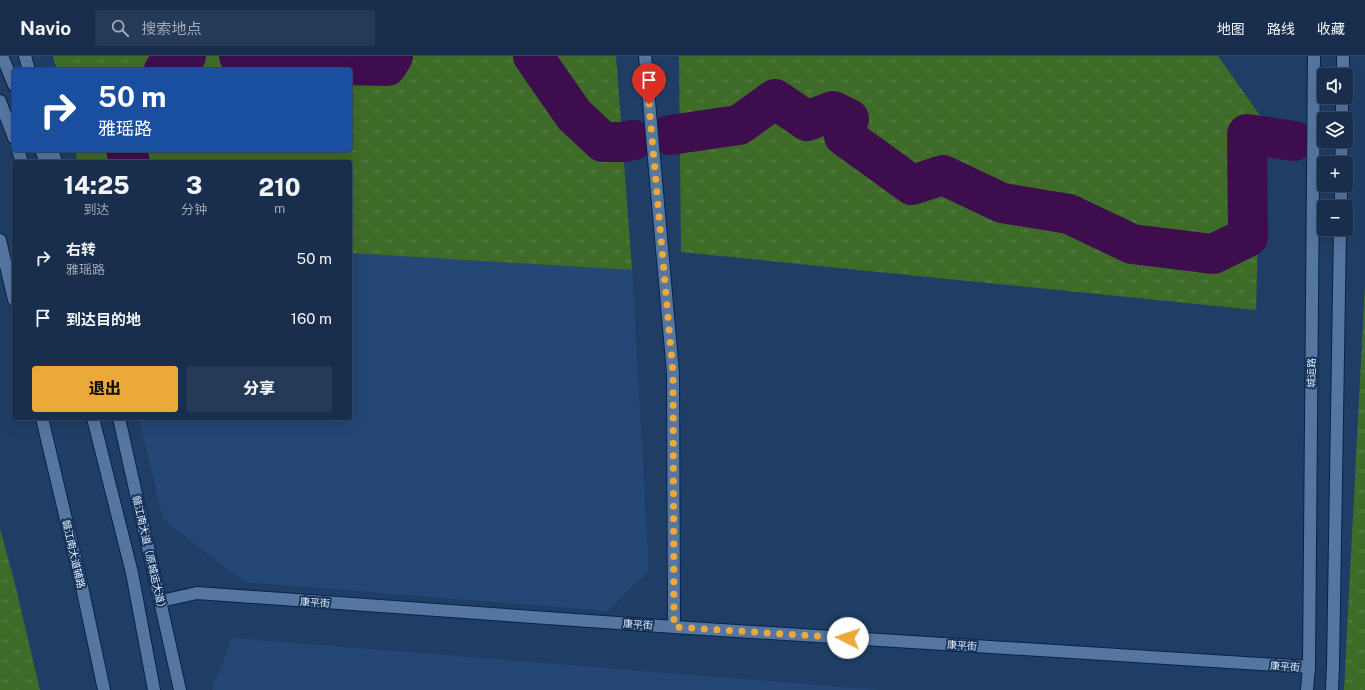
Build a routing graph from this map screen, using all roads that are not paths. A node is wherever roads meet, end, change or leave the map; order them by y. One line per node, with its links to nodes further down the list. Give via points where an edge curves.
1 (2, 56): 8 (street)
2 (25, 56): 6 (street)
3 (644, 56): 18 (street, via 673,373)
4 (1314, 56): 19 (street, 城运路)
5 (1343, 56): 7 (street)
6 (28, 68)
7 (1343, 68)
8 (12, 80)
9 (0, 100): 10 (street)
10 (12, 133)
11 (1340, 236): 24 (street)
12 (0, 240): 13 (street)
13 (12, 291)
14 (42, 420): 20 (street, 赣江南大道辅路)
15 (94, 420): 21 (street, via 132,573)
16 (119, 420): 17 (street, 赣江南大道（原城运大道）)
17 (160, 601): 18 (street, 康平街, via 197,593); 22 (street, 赣江南大道（原城运大道）)
18 (674, 627): 19 (street, 康平街)
19 (1308, 667): 23 (street, 城运路)
20 (104, 690)
21 (154, 690)
22 (180, 690)
23 (1307, 690)
24 (1332, 690)

